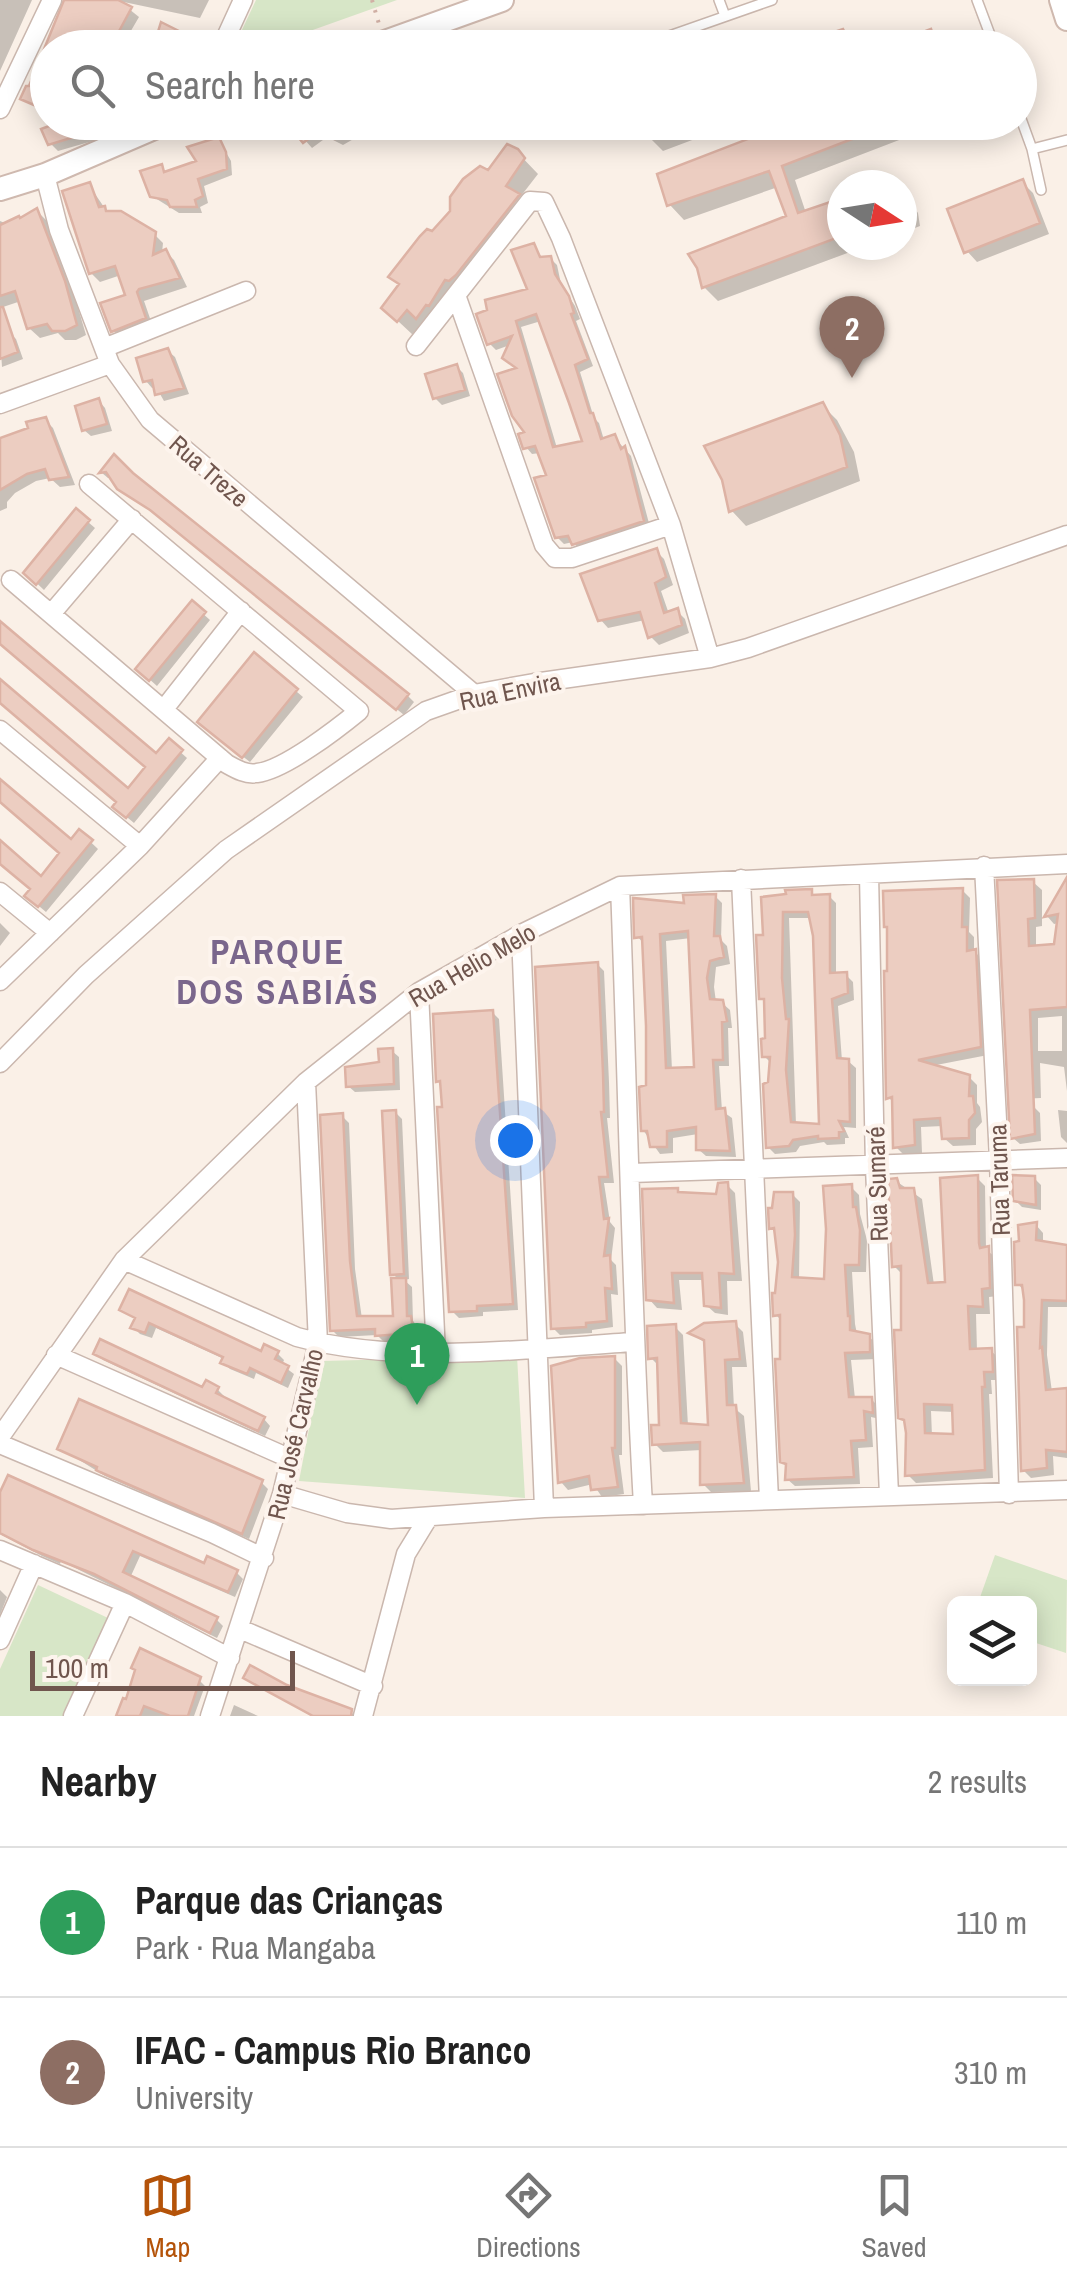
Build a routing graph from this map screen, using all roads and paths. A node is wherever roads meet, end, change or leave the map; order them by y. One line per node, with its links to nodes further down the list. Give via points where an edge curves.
1 (52, 0): 11 (street)
2 (242, 0): 12 (street)
3 (372, 0): 13 (path)
4 (502, 0): 14 (street)
5 (720, 0): 9 (lane)
6 (772, 0): 9 (lane)
7 (977, 0): 16 (lane)
8 (1061, 0): 10 (street)
9 (726, 16): 15 (lane)
10 (1067, 18)
11 (38, 30)
12 (229, 30)
13 (375, 30)
14 (418, 30)
15 (686, 30)
16 (988, 30)
17 (30, 46): 18 (street)
18 (0, 109)
19 (127, 140): 23 (street)
20 (1029, 140): 22 (lane)
21 (1067, 140): 22 (lane)
22 (1032, 149): 25 (lane)
23 (46, 175): 24 (street); 29 (street, Rua Treze, via 59,230)
24 (0, 189)
25 (1040, 190)
26 (246, 291): 29 (street)
27 (456, 296): 28 (street); 33 (street, via 544,545 556,558); 33 (street, via 530,201 544,202)
28 (416, 346)
29 (107, 356): 30 (street); 39 (street, Rua Treze, via 150,420)
30 (0, 404)
31 (89, 484): 32 (street)
32 (132, 519): 36 (street); 37 (street)
33 (671, 525): 38 (street)
34 (1067, 535): 38 (street, Rua Envira)
35 (11, 580): 37 (street)
36 (241, 611): 40 (street); 42 (street, via 359,711 263,772 246,773)
37 (52, 614): 40 (street)
38 (710, 658): 39 (street, Rua Envira)
39 (474, 694): 54 (street, Rua Envira, via 426,712 226,850)
40 (164, 709): 42 (street)
41 (0, 730): 43 (street)
42 (220, 758): 43 (street)
43 (140, 846): 50 (street)
44 (1067, 864): 45 (street, Rua Helio Melo)
45 (984, 866): 46 (street, Rua Helio Melo); 57 (street, Rua Taruma)
46 (869, 874): 47 (street, Rua Helio Melo); 58 (street, Rua Sumaré)
47 (741, 879): 48 (street, Rua Helio Melo); 59 (street)
48 (620, 886): 51 (street, Rua Helio Melo); 60 (street)
49 (0, 892): 50 (street)
50 (50, 933): 52 (street)
51 (521, 934): 53 (street, Rua Helio Melo); 64 (street)
52 (0, 981)
53 (419, 992): 55 (street, Rua Helio Melo); 65 (street)
54 (0, 1063)
55 (306, 1082): 61 (street, Rua Helio Melo); 63 (street, Rua José Carvalho)
56 (1067, 1158): 57 (street)
57 (998, 1159): 58 (street); 71 (street, Rua Taruma)
58 (876, 1167): 59 (street); 72 (street, Rua Sumaré)
59 (752, 1172): 60 (street); 73 (street)
60 (631, 1173): 62 (street)
61 (124, 1260): 63 (street); 66 (street, Rua Helio Melo)
62 (633, 1342): 64 (street); 74 (street)
63 (318, 1343): 65 (street); 68 (street, Rua José Carvalho)
64 (538, 1348): 65 (street); 75 (street)
65 (436, 1354)
66 (56, 1355): 67 (street, Rua Helio Melo); 68 (street)
67 (0, 1441): 78 (street)
68 (291, 1459): 70 (street, Rua José Carvalho)
69 (1067, 1490): 71 (street)
70 (282, 1494): 76 (street, via 346,1513); 78 (street, Rua José Carvalho)
71 (1010, 1494): 72 (street)
72 (889, 1495): 73 (street)
73 (769, 1500): 74 (street)
74 (642, 1504): 75 (street)
75 (544, 1508): 76 (street)
76 (428, 1518): 84 (street, via 406,1554)
77 (0, 1550): 79 (street)
78 (264, 1558): 81 (street, Rua José Carvalho)
79 (34, 1564): 80 (street); 82 (street)
80 (125, 1603): 83 (street); 85 (street)
81 (240, 1629): 83 (street, Rua José Carvalho); 84 (street)
82 (0, 1640)
83 (230, 1658): 86 (street, Rua José Carvalho)
84 (373, 1686): 87 (street)
85 (73, 1716)
86 (210, 1716)
87 (363, 1716)

